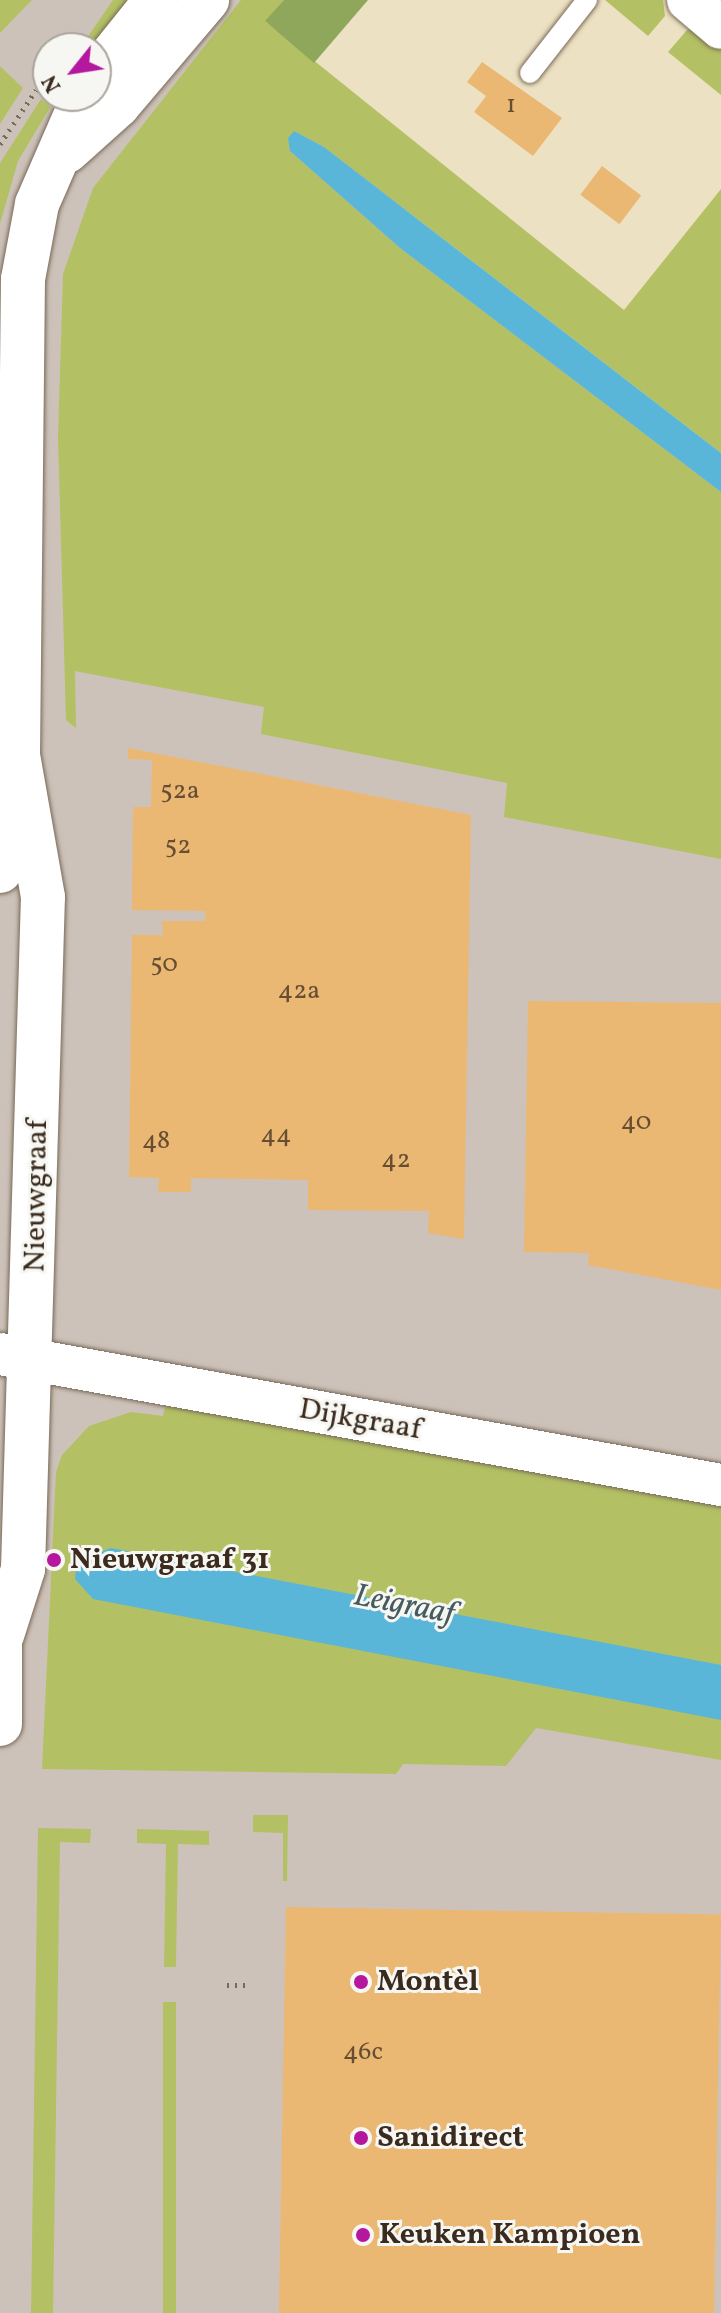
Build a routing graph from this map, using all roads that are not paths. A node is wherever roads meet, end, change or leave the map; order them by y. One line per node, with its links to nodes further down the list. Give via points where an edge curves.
1 (156, 0): 6 (street)
2 (207, 0): 9 (street, Nieuwgraaf, via 118,105)
3 (587, 0): 7 (lane)
4 (688, 0): 5 (street)
5 (721, 28)
6 (112, 55)
7 (530, 73)
8 (77, 112): 9 (street, Nieuwgraaf)
9 (53, 163): 10 (street, Nieuwgraaf, via 37,204)
10 (13, 376): 11 (street, Nieuwgraaf)
11 (18, 755): 12 (street, Nieuwgraaf); 13 (street, Nieuwgraaf, via 43,897)
12 (0, 871)
13 (16, 1358): 14 (street, Dijkgraaf); 15 (street, Nieuwgraaf, via 23,1569)
14 (721, 1485)
15 (1, 1628): 16 (street, Nieuwgraaf)
16 (0, 1724)

